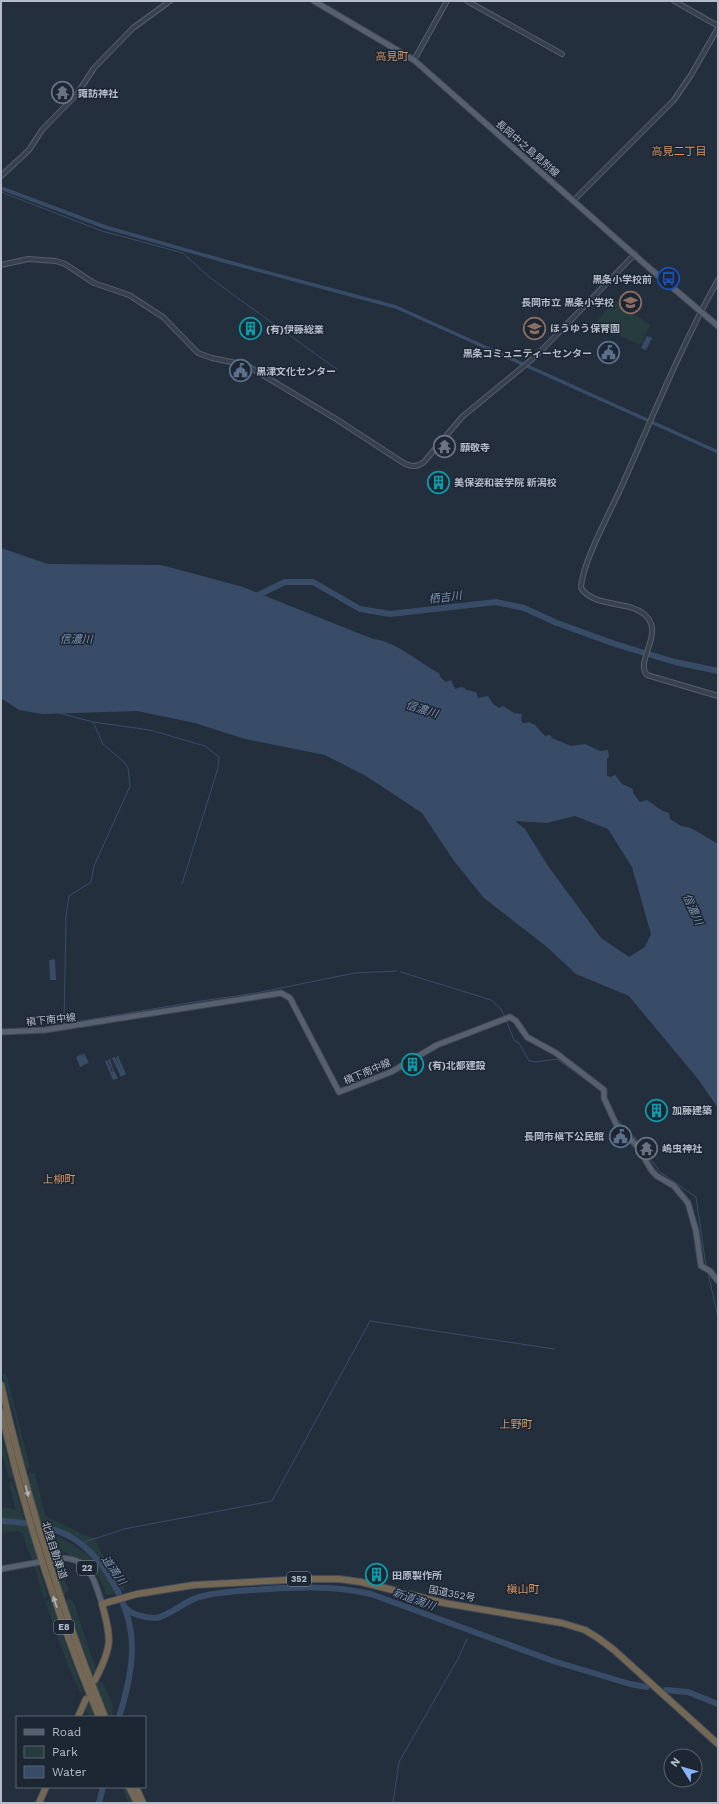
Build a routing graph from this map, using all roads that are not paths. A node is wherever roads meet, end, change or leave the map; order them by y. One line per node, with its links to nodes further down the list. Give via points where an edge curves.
1 (170, 1): 9 (street, via 133,28 94,68 77,94 42,130 29,150)
2 (314, 1): 8 (main road, 長岡中之島見附線)
3 (447, 1): 8 (street)
4 (467, 1): 7 (street)
5 (674, 1): 6 (street)
6 (718, 27): 10 (street, via 691,76 674,100)
7 (562, 54)
8 (414, 60): 10 (main road, 長岡中之島見附線)
9 (1, 176)
10 (574, 200): 11 (main road, 長岡中之島見附線)
11 (635, 254): 12 (street, via 536,356 462,417 418,466 402,462 246,365 198,353 163,317 130,295 94,283 56,261 28,259); 14 (main road, 長岡中之島見附線)
12 (1, 265)
13 (718, 280): 14 (street)
14 (701, 311): 15 (main road, 長岡中之島見附線); 16 (street, via 595,546 581,588 584,592 604,601 641,611 650,622 652,639 644,672)
15 (718, 326)
16 (718, 696)
17 (1, 1032): 18 (main road, 槇下南中線, via 45,1030 282,992 290,998 339,1092 385,1074 437,1045 510,1017 527,1037 556,1053 604,1090 604,1098 616,1124 637,1146 653,1172 674,1186 688,1204 696,1231 701,1266)
18 (718, 1280)
19 (1, 1385): 21 (highway, 北陸自動車道 / E8, one-way to 21)
20 (1, 1411): 21 (highway, 北陸自動車道 / E8)
21 (31, 1517): 22 (highway, 北陸自動車道 / E8)
22 (37, 1536): 30 (highway, 北陸自動車道 / E8, one-way to 22, via 62,1622); 31 (highway, 北陸自動車道 / E8)
23 (51, 1559): 26 (main road, 22, via 71,1558 84,1566 94,1578)
24 (40, 1562): 25 (main road)
25 (1, 1569)
26 (102, 1604): 27 (highway, via 109,1628 110,1643 107,1657); 32 (highway, 国道352号 / 352, via 162,1589 194,1585 330,1579 361,1582 451,1604 554,1621 585,1630 606,1643)
27 (95, 1680)
28 (86, 1699): 29 (highway)
29 (78, 1716)
30 (99, 1716)
31 (105, 1716)
32 (718, 1744)
33 (46, 1788): 36 (highway)
34 (130, 1788): 37 (highway)
35 (136, 1788): 38 (highway)
36 (39, 1803)
37 (137, 1803)
38 (143, 1803)

